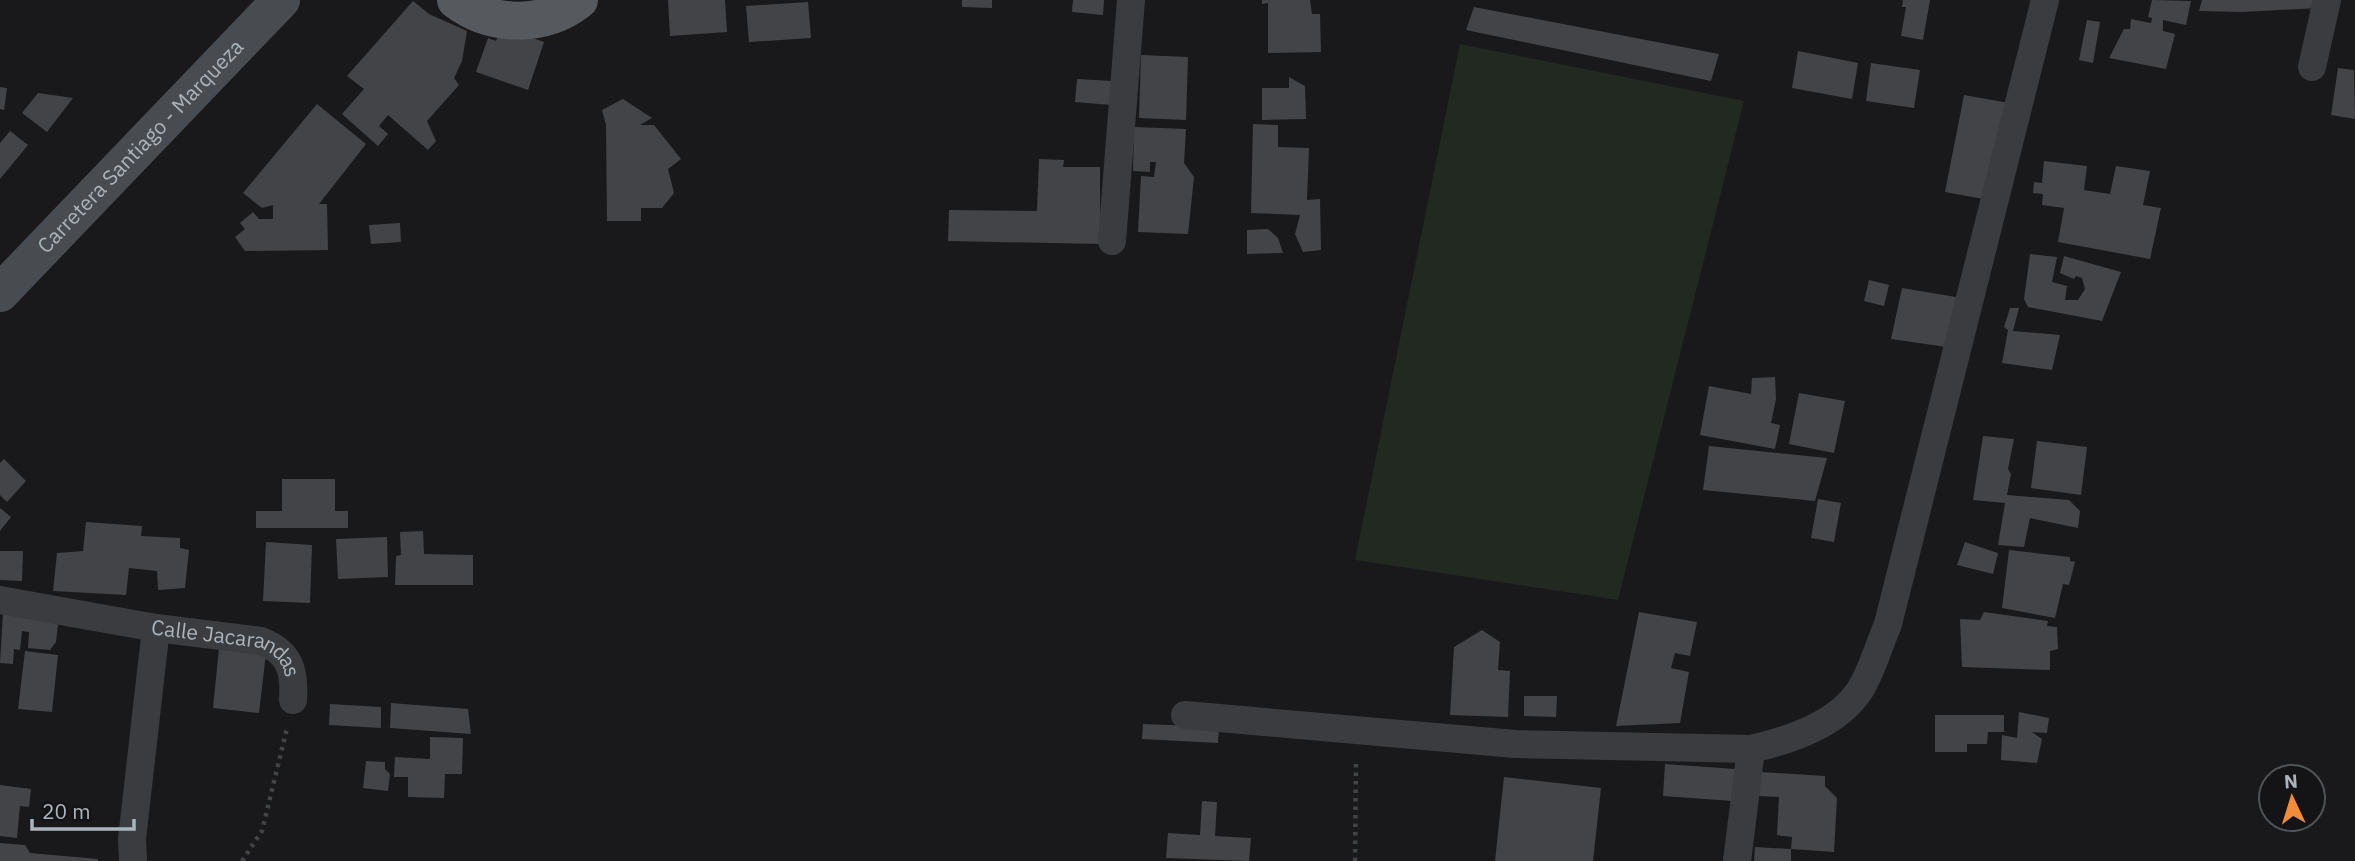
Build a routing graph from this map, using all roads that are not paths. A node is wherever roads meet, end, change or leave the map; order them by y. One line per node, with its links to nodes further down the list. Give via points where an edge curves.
1 (281, 0): 9 (main road, Carretera Santiago - Marqueza)
2 (456, 0): 3 (main road, via 484,15 510,21 544,19)
3 (579, 0)
4 (1131, 0): 8 (street)
5 (2045, 0): 14 (street, via 1888,624 1860,691 1830,720 1781,742)
6 (2327, 0): 7 (street)
7 (2312, 67)
8 (1112, 241)
9 (0, 293)
10 (0, 600): 11 (street, Calle Jacarandas)
11 (156, 628): 12 (street, Calle Jacarandas, via 276,646 295,676); 15 (street)
12 (293, 699)
13 (1185, 715): 14 (street, via 1515,744)
14 (1751, 749): 16 (street)
15 (133, 861)
16 (1737, 861)

